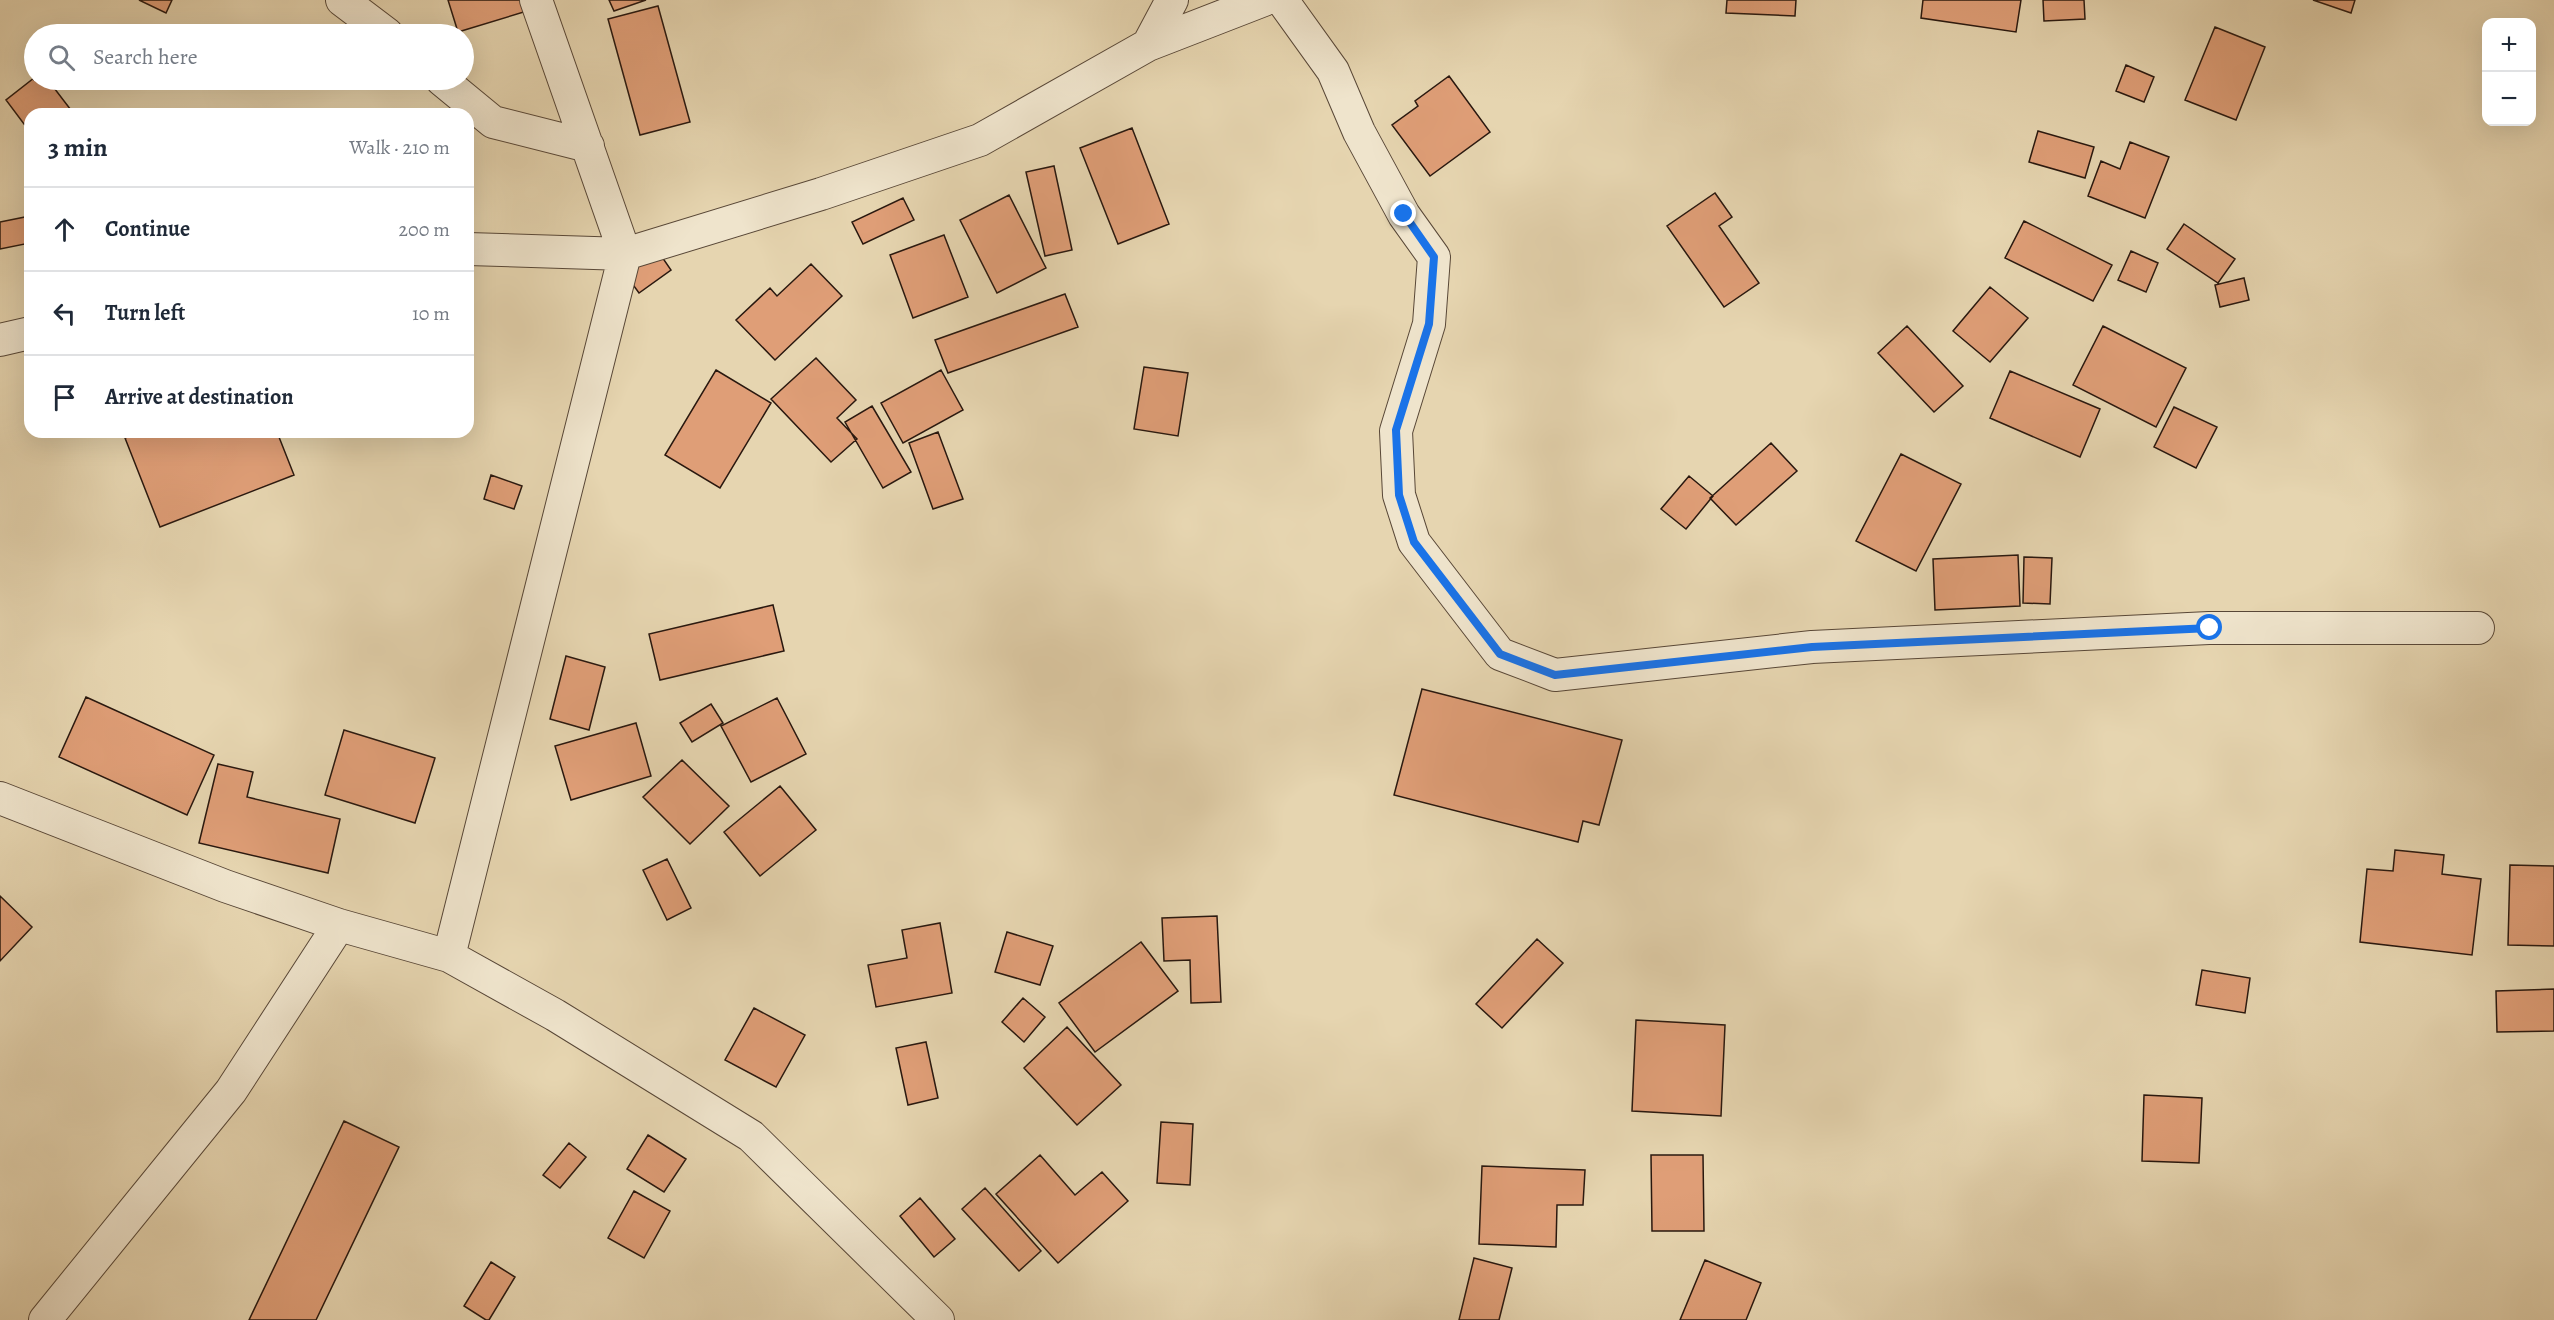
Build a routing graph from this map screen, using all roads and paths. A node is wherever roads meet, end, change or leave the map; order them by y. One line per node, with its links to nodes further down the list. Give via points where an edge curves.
1 (342, 0): 6 (street)
2 (536, 0): 9 (street)
3 (1172, 0): 7 (street)
4 (1264, 0): 7 (street)
5 (1282, 0): 14 (street, via 1332,71 1359,132 1434,257 1429,324 1396,430 1399,495 1414,542 1500,654 1555,675 1812,647 2210,628)
6 (374, 24)
7 (1148, 45): 11 (street, via 980,140)
8 (454, 90): 9 (street, via 493,122)
9 (588, 146): 11 (street)
10 (474, 249): 11 (street)
11 (625, 254): 17 (street)
12 (24, 334): 13 (street)
13 (0, 340)
14 (2478, 628)
15 (0, 798): 16 (street, via 225,886)
16 (339, 925): 17 (street); 18 (street, via 231,1091)
17 (449, 956): 19 (street, via 555,1015 751,1136)
18 (45, 1320)
19 (938, 1320)

